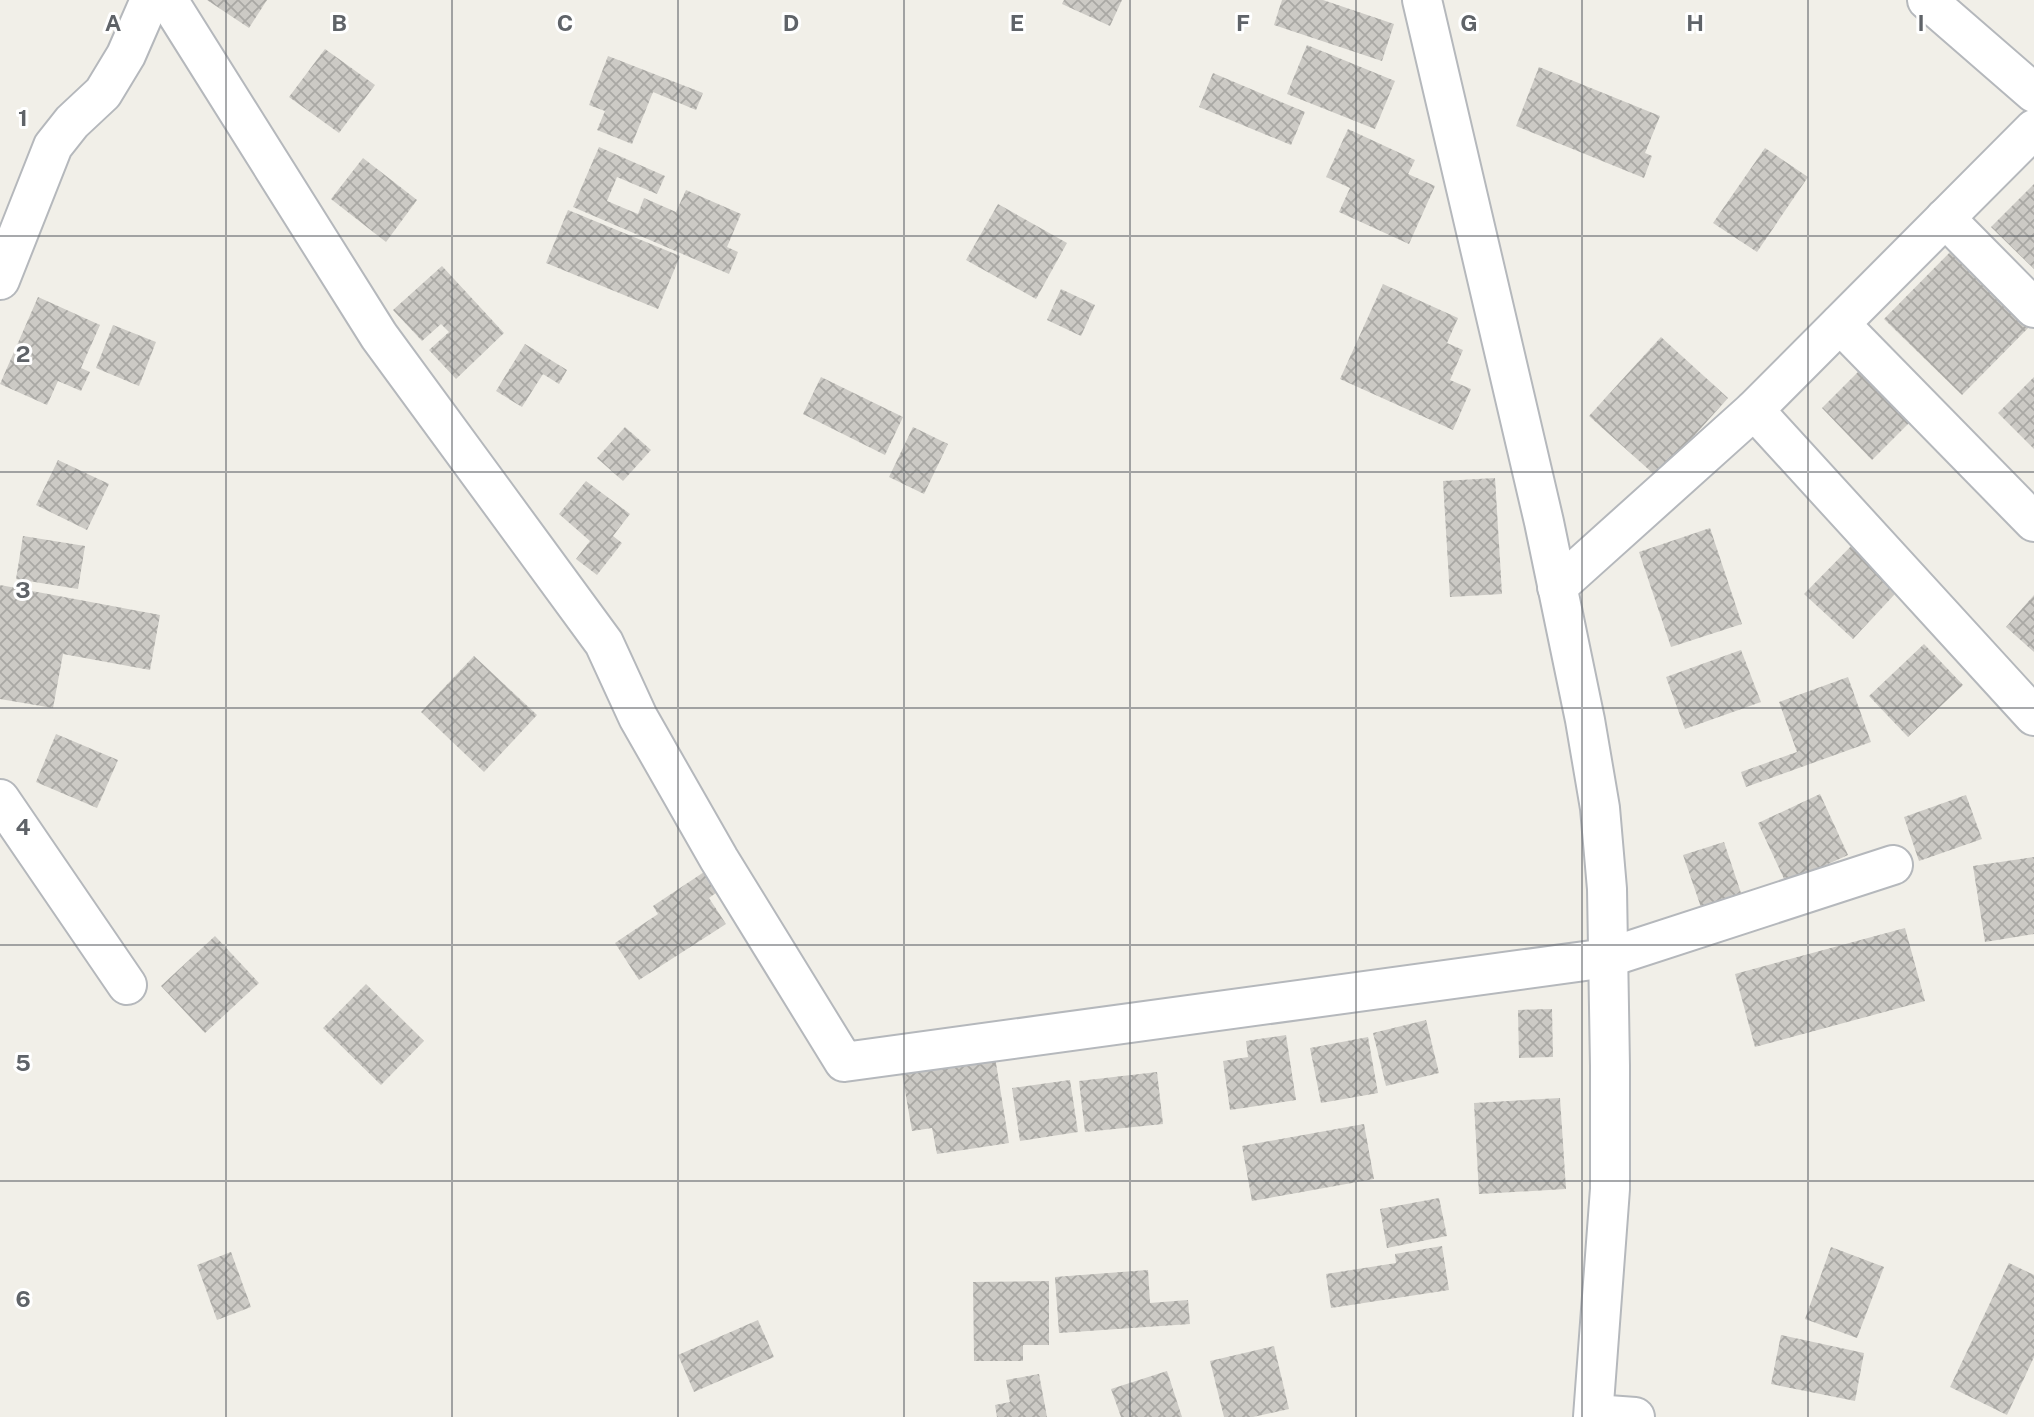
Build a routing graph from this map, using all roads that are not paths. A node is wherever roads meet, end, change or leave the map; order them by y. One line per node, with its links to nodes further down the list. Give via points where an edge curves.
1 (150, 0): 8 (street, via 103,93 53,146)
2 (168, 0): 17 (street, via 379,335 604,643 638,717 719,859 844,1062)
3 (1422, 0): 13 (street)
4 (1927, 0): 5 (street)
5 (2034, 93)
6 (2034, 130): 7 (street)
7 (1945, 218): 9 (street); 10 (street)
8 (0, 280)
9 (2034, 307)
10 (1840, 324): 11 (street); 12 (street)
11 (1754, 410): 13 (street); 14 (street)
12 (2034, 522)
13 (1557, 587): 17 (street, via 1600,808)
14 (2034, 716)
15 (0, 799): 18 (street)
16 (1893, 865): 17 (street)
17 (1608, 958): 19 (street, via 1610,1189)
18 (127, 985)
19 (1594, 1415): 20 (street)
20 (1635, 1417)

